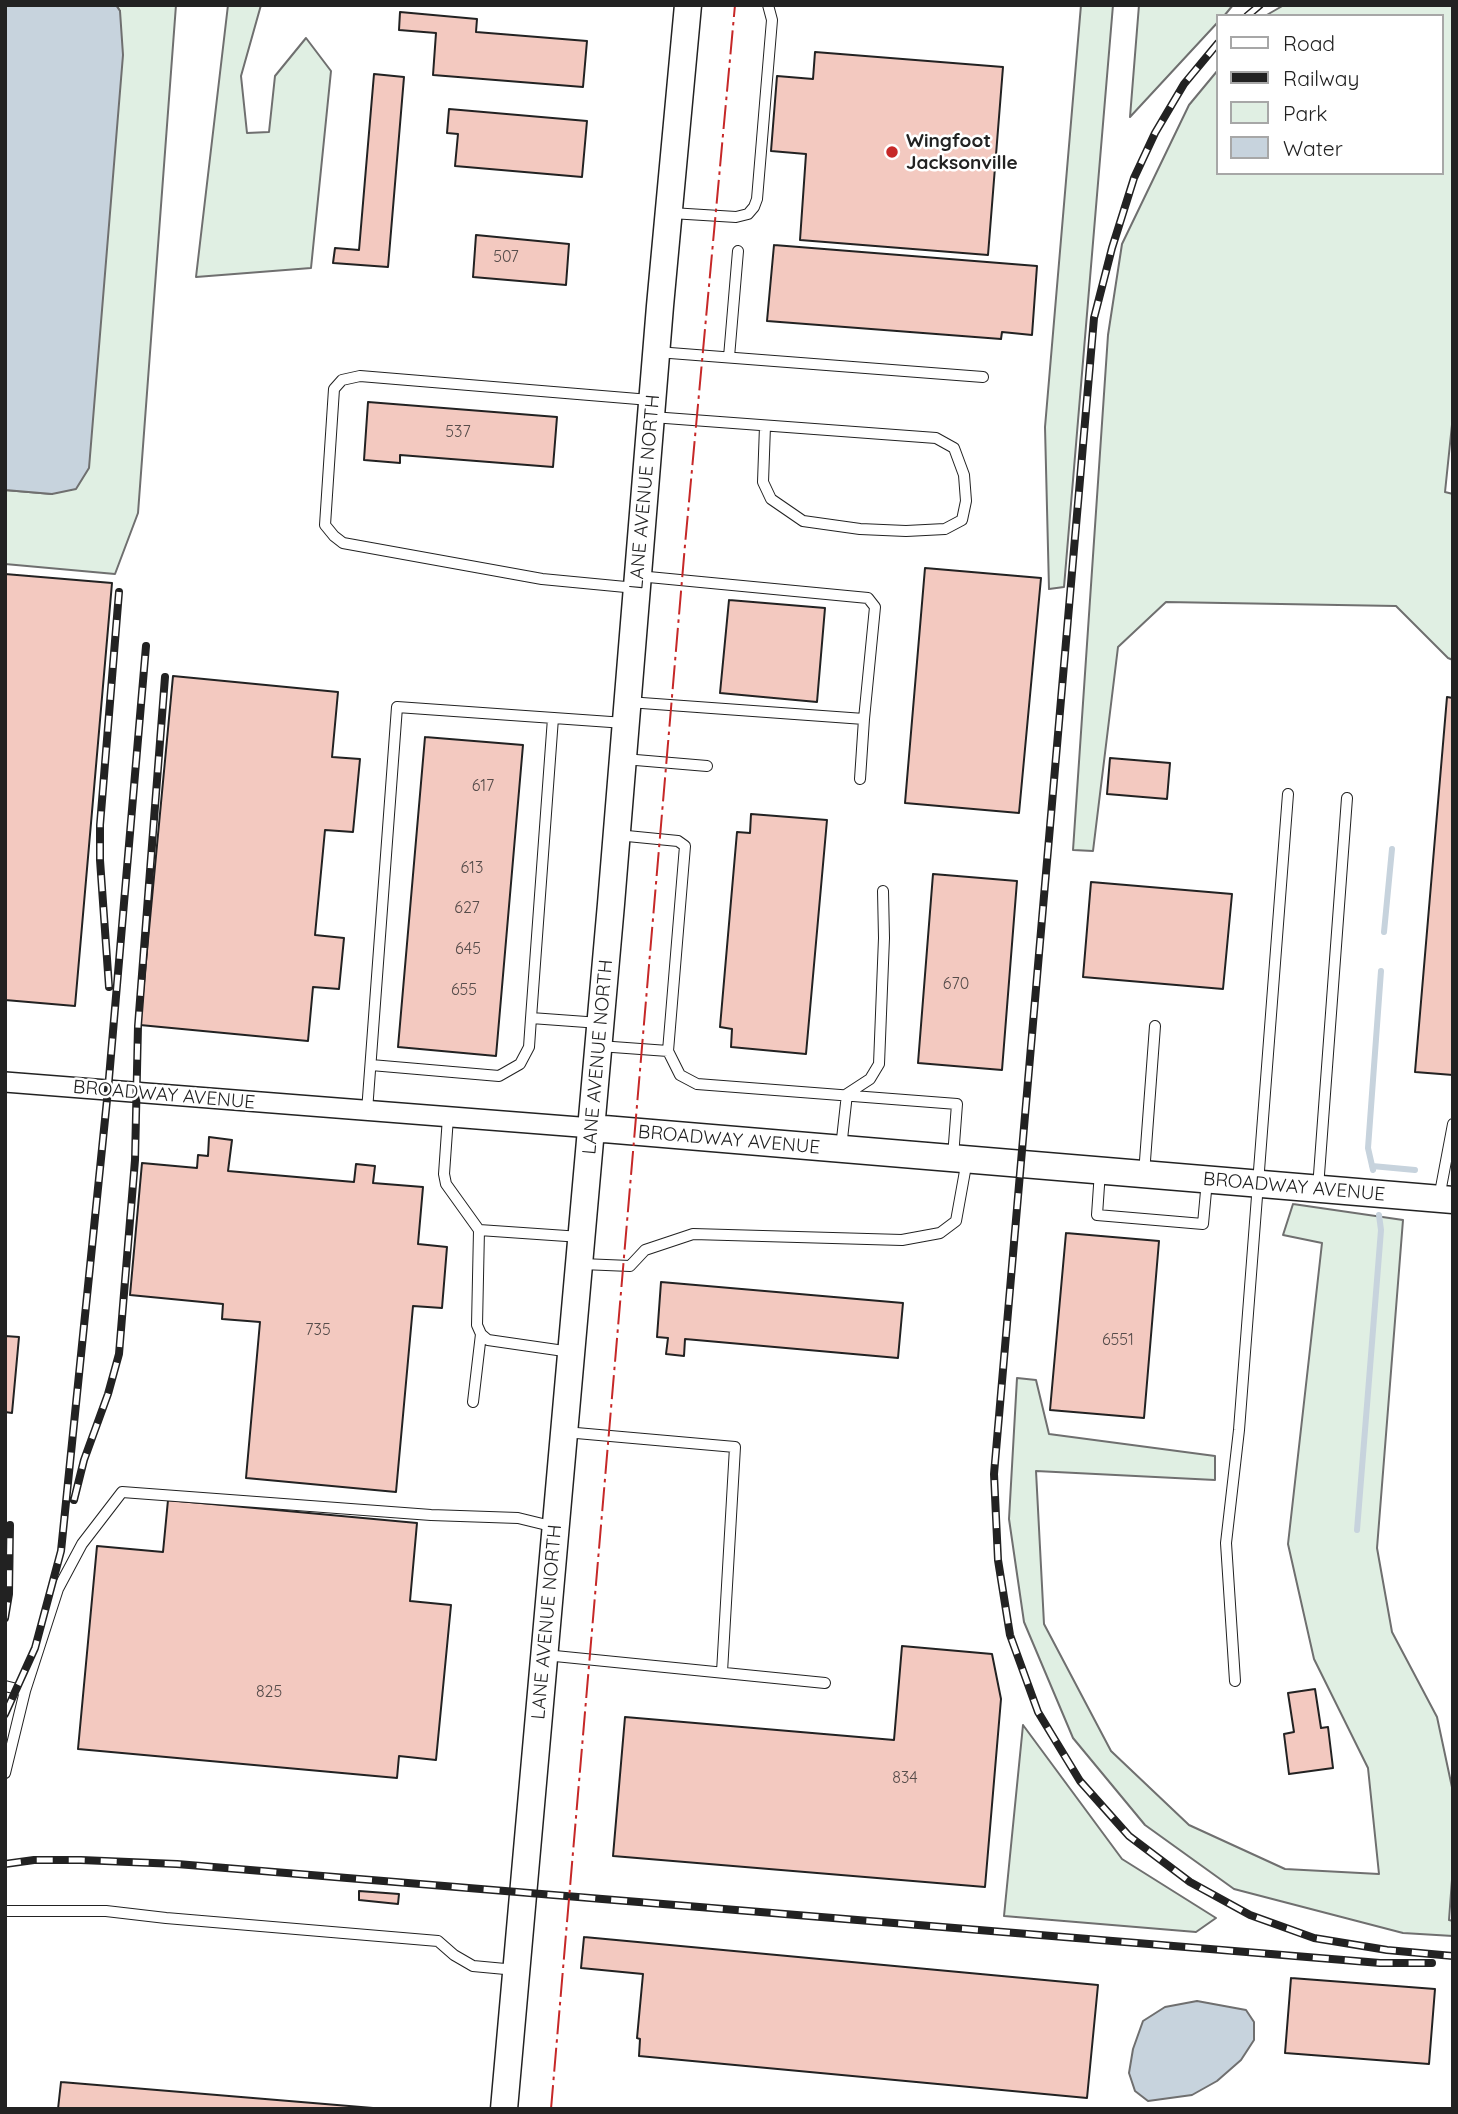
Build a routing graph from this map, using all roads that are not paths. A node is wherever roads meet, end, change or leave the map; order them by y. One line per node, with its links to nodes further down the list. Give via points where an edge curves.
1 (688, 5): 3 (main road, LANE AVENUE NORTH)
2 (768, 5): 3 (lane, via 772,20 754,207 736,217)
3 (670, 213): 5 (main road, LANE AVENUE NORTH)
4 (738, 251): 6 (lane)
5 (656, 352): 6 (lane); 8 (main road, LANE AVENUE NORTH)
6 (729, 358): 7 (lane)
7 (983, 377)
8 (652, 408): 9 (lane); 10 (main road, LANE AVENUE NORTH); 10 (lane, via 360,376 342,380 334,389 325,525 343,543 542,579)
9 (765, 426): 9 (lane, via 936,438 954,448 964,475 962,520 946,529 906,531 803,521 771,499 763,482)
10 (637, 582): 11 (main road, LANE AVENUE NORTH); 13 (lane, via 868,598 875,607)
11 (626, 712): 12 (lane); 13 (lane); 14 (main road, LANE AVENUE NORTH)
12 (553, 718): 21 (lane); 25 (lane, via 397,707)
13 (864, 719): 16 (lane)
14 (623, 758): 15 (lane); 19 (main road, LANE AVENUE NORTH)
15 (707, 766)
16 (860, 779)
17 (1288, 794): 37 (lane)
18 (1346, 798): 38 (lane)
19 (617, 835): 23 (main road, LANE AVENUE NORTH); 24 (lane, via 678,841 685,846)
20 (883, 891): 27 (lane, via 879,1064 870,1079)
21 (531, 1018): 23 (lane); 25 (lane, via 529,1047 520,1064 499,1076)
22 (1155, 1026): 35 (lane)
23 (600, 1034): 24 (lane); 31 (main road, LANE AVENUE NORTH)
24 (668, 1051): 27 (lane, via 680,1075 697,1084)
25 (371, 1065): 28 (lane)
26 (5, 1082): 28 (street, BROADWAY AVENUE)
27 (847, 1094): 32 (lane); 33 (lane, via 957,1104)
28 (367, 1111): 29 (street, BROADWAY AVENUE)
29 (448, 1117): 31 (street, BROADWAY AVENUE); 40 (lane, via 446,1184)
30 (1453, 1124): 39 (lane)
31 (592, 1128): 32 (main road, BROADWAY AVENUE); 41 (main road, LANE AVENUE NORTH)
32 (841, 1149): 33 (main road, BROADWAY AVENUE)
33 (960, 1159): 34 (main road, BROADWAY AVENUE); 42 (lane, via 956,1221 940,1233 902,1240 693,1234 645,1250 631,1266)
34 (1100, 1171): 35 (main road, BROADWAY AVENUE); 36 (lane, via 1097,1215 1189,1223 1203,1224)
35 (1144, 1174): 36 (main road, BROADWAY AVENUE)
36 (1208, 1179): 37 (main road, BROADWAY AVENUE)
37 (1259, 1184): 38 (main road, BROADWAY AVENUE); 50 (lane, via 1226,1543)
38 (1318, 1189): 39 (main road, BROADWAY AVENUE)
39 (1446, 1199)
40 (479, 1230): 41 (lane); 43 (lane, via 477,1325)
41 (582, 1237): 42 (main road, LANE AVENUE NORTH)
42 (579, 1264): 44 (main road, LANE AVENUE NORTH)
43 (481, 1334): 44 (lane, via 488,1340); 45 (lane)
44 (572, 1352): 46 (main road, LANE AVENUE NORTH)
45 (472, 1402)
46 (564, 1432): 47 (main road, LANE AVENUE NORTH); 49 (lane, via 735,1447)
47 (556, 1527): 48 (main road, LANE AVENUE NORTH); 53 (lane, via 518,1518 122,1492 82,1544 58,1589)
48 (544, 1655): 49 (lane); 56 (main road, LANE AVENUE NORTH)
49 (722, 1672): 51 (lane)
50 (1235, 1681)
51 (825, 1684)
52 (5, 1686): 53 (lane)
53 (25, 1691): 54 (lane)
54 (5, 1773)
55 (5, 1911): 56 (lane, via 106,1910 438,1941 473,1966)
56 (516, 1970): 57 (main road, LANE AVENUE NORTH)
57 (504, 2108): 58 (lane)
58 (516, 2109)

